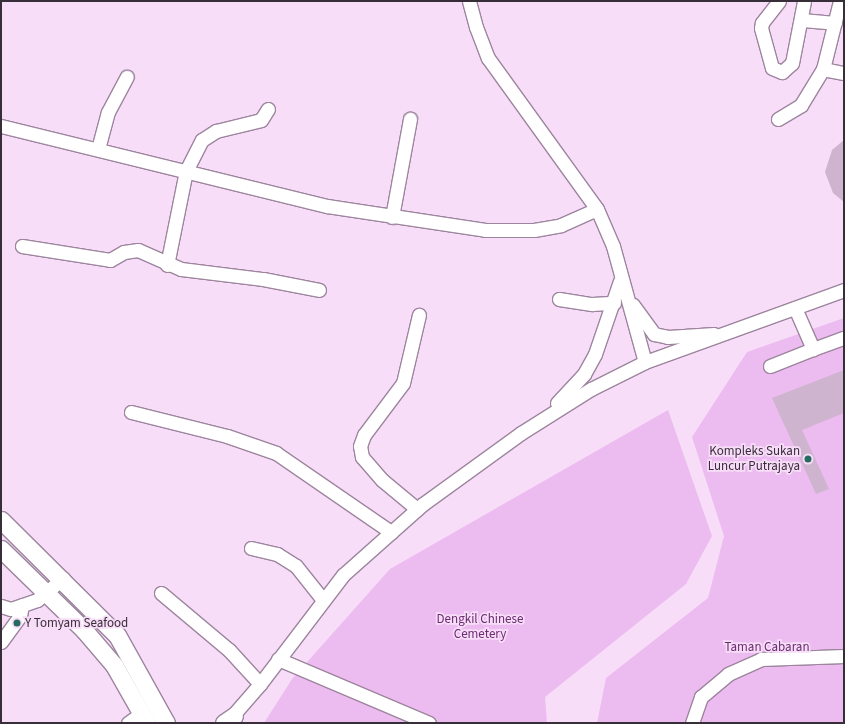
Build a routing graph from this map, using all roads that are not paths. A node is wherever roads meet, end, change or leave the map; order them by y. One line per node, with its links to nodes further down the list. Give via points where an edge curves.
1 (470, 1): 16 (street, via 476,28 488,58)
2 (779, 1): 5 (street, via 761,28 772,68 782,72 792,63)
3 (804, 1): 5 (street)
4 (840, 1): 6 (street)
5 (802, 20): 6 (street)
6 (835, 23): 7 (street)
7 (823, 69): 8 (street); 11 (street, via 801,105)
8 (844, 73)
9 (127, 77): 14 (street, via 108,112)
10 (268, 109): 15 (street, via 261,120 216,131 202,140)
11 (778, 118)
12 (410, 119): 17 (street)
13 (1, 126): 14 (street)
14 (98, 149): 15 (street)
15 (186, 171): 17 (street, via 327,206); 19 (street)
16 (597, 209): 17 (street, via 561,225 508,232); 20 (street, via 613,246)
17 (392, 217)
18 (22, 246): 19 (street, via 110,260 124,252 138,250)
19 (166, 265): 21 (street)
20 (620, 281): 24 (street); 27 (street, via 642,322 654,334 668,337); 30 (street)
21 (318, 290)
22 (844, 290): 25 (street)
23 (559, 299): 24 (street, via 592,304)
24 (614, 303): 33 (street, via 605,331 584,374)
25 (794, 308): 27 (street); 29 (street)
26 (419, 315): 34 (street, via 409,368 403,383 364,435 360,446 362,457 382,480)
27 (728, 333): 30 (street)
28 (844, 338): 29 (street)
29 (813, 349): 31 (street)
30 (645, 362): 33 (street, via 591,389)
31 (770, 366)
32 (130, 412): 36 (street, via 226,436 276,453)
33 (534, 424): 34 (street)
34 (417, 509): 36 (street)
35 (1, 520): 39 (main road)
36 (391, 532): 42 (street, via 343,575)
37 (252, 548): 42 (street, via 277,554 296,566)
38 (1, 549): 40 (main road)
39 (63, 578): 40 (street); 49 (main road, via 117,634)
40 (47, 592): 43 (street); 50 (main road, via 114,665)
41 (161, 593): 48 (street, via 229,650)
42 (323, 600): 47 (street)
43 (22, 605): 44 (street, via 11,609); 45 (street, via 20,616)
44 (1, 606)
45 (1, 642)
46 (844, 656): 56 (street, via 761,659 728,674 701,697)
47 (278, 659): 48 (street); 55 (street)
48 (260, 684): 51 (street)
49 (158, 705): 53 (main road); 54 (main road)
50 (145, 718): 52 (street)
51 (229, 721)
52 (128, 723)
53 (166, 723)
54 (177, 723)
55 (429, 723)
56 (692, 723)

